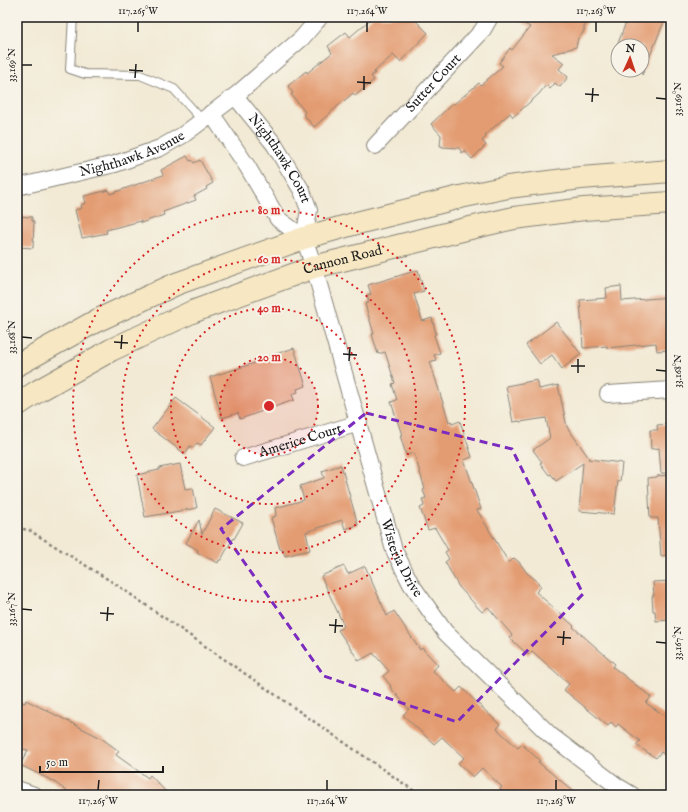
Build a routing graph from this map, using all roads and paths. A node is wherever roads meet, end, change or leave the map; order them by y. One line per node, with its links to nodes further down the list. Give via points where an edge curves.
1 (73, 17): 5 (lane, via 70,69 85,74 140,75 174,89)
2 (320, 17): 4 (street, Nighthawk Avenue, via 302,38)
3 (490, 17): 6 (street, Sutter Court, via 482,31)
4 (235, 96): 5 (street, Nighthawk Avenue); 10 (street, Nighthawk Court, via 274,144 302,191 309,210)
5 (206, 117): 8 (street, Nighthawk Avenue, via 183,135 160,148 115,164); 10 (street, Nighthawk Court, via 247,166 278,219)
6 (375, 146)
7 (671, 171): 10 (main road, via 508,187 371,219)
8 (17, 187)
9 (671, 203): 11 (main road, Cannon Road, via 584,209 514,218)
10 (304, 238): 11 (street, Wisteria Drive); 12 (main road, via 176,284 96,321)
11 (314, 267): 15 (main road, Cannon Road, via 192,312 111,350); 16 (street, Wisteria Drive)
12 (17, 365)
13 (671, 390): 14 (street)
14 (608, 394)
15 (17, 405)
16 (358, 423): 17 (street, Americe Court); 22 (street, Wisteria Drive, via 394,550 411,584 445,632 550,735)
17 (243, 458)
18 (17, 528): 21 (path, via 29,530 117,585)
19 (17, 789): 20 (street)
20 (34, 795)
21 (420, 795)
22 (632, 795)

